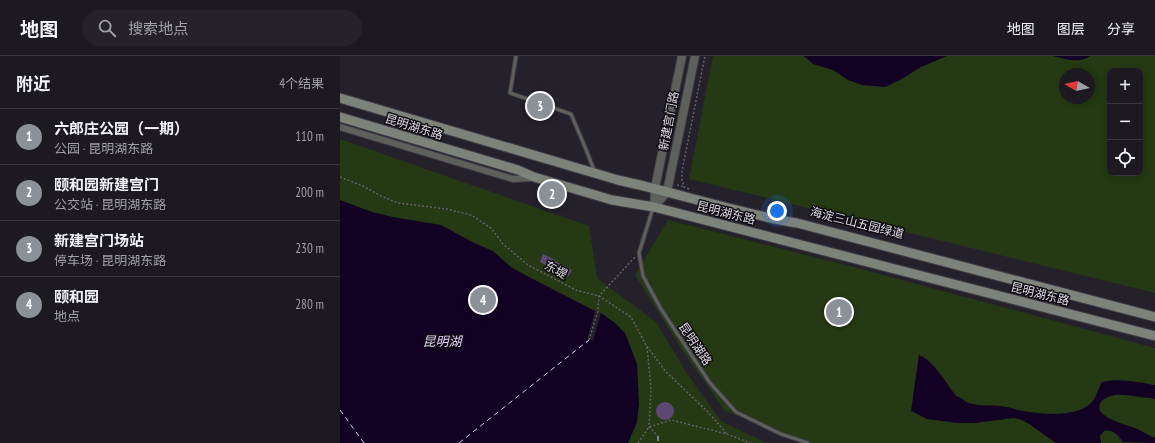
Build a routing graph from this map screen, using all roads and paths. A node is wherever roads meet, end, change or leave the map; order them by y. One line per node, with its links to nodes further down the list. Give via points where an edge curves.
1 (516, 56): 8 (lane, via 510,93 571,114)
2 (682, 56): 13 (street, 新建宫门路)
3 (695, 56): 15 (street, 新建宫门路)
4 (705, 56): 12 (path, via 682,171)
5 (340, 98): 8 (main road, 昆明湖东路)
6 (340, 117): 10 (main road, 昆明湖东路)
7 (340, 126): 10 (street, via 513,179)
8 (595, 174): 13 (main road, 昆明湖东路)
9 (340, 177): 18 (path, 东堤, via 398,203 447,209 471,215 491,228 503,244 528,265 576,290)
10 (534, 177): 16 (main road, 昆明湖东路, via 612,200)
11 (677, 184): 12 (path)
12 (684, 187): 14 (path)
13 (655, 188): 15 (main road, 昆明湖东路); 16 (street, 新建宫门路)
14 (690, 189)
15 (668, 192): 16 (street); 19 (main road, 昆明湖东路, via 797,223)
16 (654, 207): 17 (lane, 昆明湖路); 20 (main road, 昆明湖东路)
17 (639, 253): 18 (path); 28 (lane, 昆明湖路, via 643,276 659,306 710,383 736,412 781,434)
18 (599, 296): 21 (path, via 598,311); 22 (path, 东堤, via 631,317)
19 (1155, 317)
20 (1155, 336)
21 (590, 340)
22 (646, 345): 23 (path, via 651,388); 24 (path, 东堤, via 666,372)
23 (649, 427): 24 (path, via 671,420); 25 (path); 26 (path)
24 (727, 434): 27 (path)
25 (658, 436)
26 (638, 443)
27 (750, 443)
28 (808, 443)

